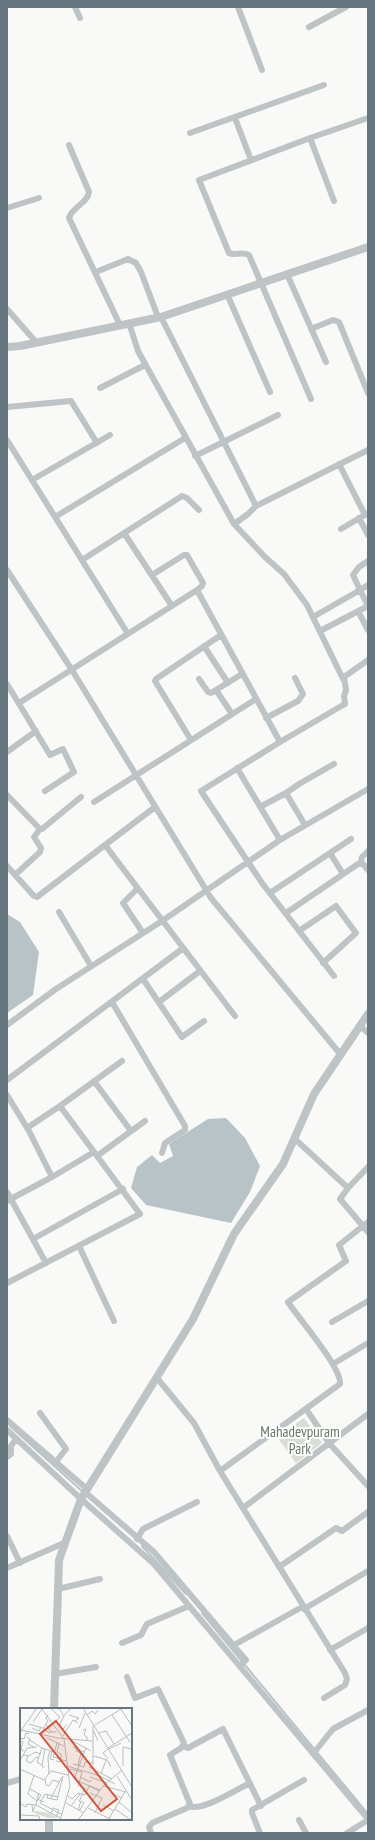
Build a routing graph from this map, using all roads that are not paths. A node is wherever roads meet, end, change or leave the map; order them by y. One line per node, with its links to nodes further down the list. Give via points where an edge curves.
1 (75, 7): 4 (street)
2 (238, 7): 6 (street)
3 (346, 7): 5 (street)
4 (80, 18)
5 (309, 27)
6 (262, 70)
7 (324, 84): 8 (street)
8 (235, 118): 10 (street); 13 (street)
9 (368, 118): 11 (street)
10 (190, 133)
11 (310, 138): 13 (street); 15 (street)
12 (69, 145): 18 (street, via 89,192 88,197 69,218)
13 (251, 160): 20 (street, via 199,182 229,254 249,255)
14 (38, 198): 16 (street)
15 (334, 201)
16 (7, 208)
17 (368, 247): 19 (street)
18 (96, 272): 23 (street, via 128,260 136,263); 25 (street)
19 (287, 274): 20 (street); 26 (street)
20 (260, 283): 21 (street); 34 (street)
21 (226, 294): 23 (street); 32 (street)
22 (7, 309): 27 (street)
23 (160, 317): 24 (street); 41 (street)
24 (129, 323): 25 (street); 30 (street)
25 (120, 325): 27 (street)
26 (312, 329): 29 (street); 33 (street, via 333,320 339,322)
27 (36, 342): 28 (street)
28 (7, 347)
29 (326, 362)
30 (145, 365): 31 (street); 38 (street)
31 (100, 388)
32 (270, 392)
33 (368, 393)
34 (311, 399)
35 (7, 407): 40 (street, via 71,401)
36 (278, 415): 41 (street)
37 (110, 435): 40 (street)
38 (185, 438): 43 (street); 49 (street)
39 (7, 440): 45 (street)
40 (97, 443): 45 (street)
41 (223, 443): 43 (street); 46 (street)
42 (368, 450): 44 (street)
43 (195, 456): 51 (street)
44 (339, 464): 46 (street); 48 (street)
45 (32, 480): 49 (street)
46 (256, 506): 51 (street)
47 (199, 510): 53 (street, via 182,496)
48 (366, 514): 50 (street)
49 (55, 517): 55 (street)
50 (359, 518): 52 (street); 54 (street)
51 (234, 524): 64 (street, via 286,576)
52 (341, 529)
53 (124, 533): 55 (street); 58 (street)
54 (368, 535)
55 (82, 560): 67 (street)
56 (368, 561): 61 (street, via 359,566 353,575)
57 (7, 570): 71 (street)
58 (152, 575): 60 (street, via 186,554 203,583); 62 (street)
59 (368, 585): 61 (street)
60 (197, 590): 62 (street); 68 (street)
61 (360, 590): 63 (street, via 368,606); 64 (street)
62 (172, 606): 67 (street)
63 (358, 611): 65 (street); 66 (street)
64 (313, 617): 66 (street)
65 (368, 630)
66 (320, 631): 75 (street)
67 (128, 634): 71 (street)
68 (221, 635): 69 (street); 72 (street)
69 (204, 646): 76 (street); 84 (street, via 155,682)
70 (368, 660): 75 (street)
71 (72, 670): 80 (street); 89 (street)
72 (242, 674): 76 (street); 79 (street)
73 (295, 678): 82 (street, via 303,694 298,701)
74 (199, 679): 78 (street, via 208,692)
75 (343, 679): 85 (street, via 346,690 343,706)
76 (228, 683): 78 (street)
77 (8, 685): 80 (street)
78 (216, 690): 81 (street)
79 (256, 699): 81 (street); 82 (street)
80 (19, 702): 83 (street)
81 (232, 714): 84 (street)
82 (266, 718): 85 (street)
83 (36, 731): 86 (street); 91 (street, via 50,755 62,749 74,772)
84 (191, 740): 89 (street)
85 (280, 742): 88 (street)
86 (7, 752)
87 (334, 764): 92 (street)
88 (236, 768): 97 (street); 105 (street, via 201,792)
89 (136, 775): 95 (street); 96 (street)
90 (368, 789): 98 (street)
91 (46, 792)
92 (286, 793): 97 (street); 98 (street)
93 (7, 795): 99 (street)
94 (81, 797): 99 (street)
95 (94, 802)
96 (155, 807): 102 (street); 112 (street)
97 (260, 807): 101 (street)
98 (305, 825): 101 (street)
99 (40, 829): 109 (street, via 34,837 41,848 40,852)
100 (351, 839): 104 (street)
101 (280, 840): 105 (street)
102 (105, 844): 109 (street, via 37,897); 111 (street)
103 (368, 851): 106 (street, via 362,856)
104 (330, 853): 110 (street); 113 (street)
105 (248, 861): 112 (street); 113 (street)
106 (361, 862): 108 (street); 110 (street)
107 (7, 866): 109 (street)
108 (368, 870)
109 (15, 874)
110 (343, 874): 115 (street)
111 (137, 889): 116 (street); 118 (street, via 123,903)
112 (206, 890): 116 (street); 133 (street)
113 (270, 893): 115 (street)
114 (59, 912): 121 (street)
115 (286, 914): 117 (street)
116 (162, 921): 118 (street); 119 (street)
117 (299, 931): 120 (street); 120 (street, via 336,906 356,933)
118 (143, 933): 121 (street)
119 (182, 949): 122 (street); 124 (street)
120 (323, 962): 123 (street)
121 (91, 966): 130 (street)
122 (200, 971): 126 (street); 128 (street)
123 (334, 976)
124 (143, 979): 125 (street); 126 (street)
125 (112, 1002): 135 (street); 143 (street, via 185,1126 185,1130 165,1143)
126 (158, 1002): 129 (street, via 182,1037)
127 (368, 1014): 131 (street)
128 (235, 1016)
129 (204, 1021)
130 (7, 1025)
131 (360, 1026): 132 (street); 133 (street)
132 (368, 1033)
133 (341, 1055): 142 (street, via 314,1094)
134 (122, 1061): 136 (street)
135 (7, 1080)
136 (94, 1081): 138 (street); 141 (street)
137 (7, 1095): 140 (street)
138 (60, 1106): 140 (street); 144 (street)
139 (145, 1121): 141 (street)
140 (27, 1128): 146 (street)
141 (131, 1131): 144 (street)
142 (295, 1139): 147 (street); 162 (street, via 283,1164 234,1234 193,1319)
143 (162, 1153)
144 (96, 1154): 146 (street); 148 (street)
145 (368, 1167): 147 (street)
146 (52, 1177): 150 (street)
147 (348, 1188): 151 (street, via 340,1199)
148 (123, 1189): 153 (street); 154 (street, via 140,1214)
149 (7, 1192): 150 (street)
150 (9, 1200): 153 (street)
151 (366, 1224): 152 (street); 161 (street, via 339,1245 346,1261 288,1302)
152 (368, 1232)
153 (33, 1239): 155 (street)
154 (79, 1246): 155 (street); 158 (street)
155 (46, 1263): 156 (street)
156 (7, 1283)
157 (368, 1301): 159 (street)
158 (114, 1321)
159 (332, 1322)
160 (368, 1343): 161 (street)
161 (333, 1364): 163 (street, via 340,1376 340,1384)
162 (157, 1378): 172 (street, via 194,1423); 174 (street)
163 (306, 1409): 169 (street); 172 (street)
164 (40, 1413): 171 (street, via 66,1449)
165 (368, 1414): 169 (street)
166 (7, 1420): 171 (street)
167 (7, 1430): 168 (street)
168 (16, 1439): 170 (street, via 11,1446 11,1454); 174 (street)
169 (329, 1443): 173 (street); 176 (street)
170 (7, 1456)
171 (55, 1463): 174 (street)
172 (220, 1472): 176 (street)
173 (368, 1486)
174 (84, 1494): 179 (street); 179 (street); 180 (street)
175 (197, 1502): 179 (street, via 143,1529)
176 (243, 1508): 182 (street)
177 (368, 1512): 182 (street, via 342,1531 336,1528)
178 (7, 1536): 181 (street)
179 (135, 1541): 187 (street); 191 (street, via 169,1568)
180 (64, 1543): 181 (street); 186 (street, via 59,1560)
181 (20, 1563): 183 (street)
182 (279, 1567): 188 (street)
183 (7, 1568)
184 (368, 1571): 188 (street)
185 (100, 1579): 186 (street)
186 (58, 1589): 195 (street)
187 (189, 1606): 190 (street, via 147,1624 141,1635); 193 (street)
188 (303, 1608): 191 (street); 192 (street)
189 (368, 1628): 192 (street)
190 (122, 1643)
191 (234, 1645): 193 (street)
192 (330, 1650): 197 (street, via 347,1679 345,1685)
193 (243, 1664): 201 (street)
194 (96, 1667): 195 (street)
195 (55, 1674): 198 (street)
196 (127, 1677): 200 (street, via 135,1698 158,1689 184,1743)
197 (324, 1698)
198 (54, 1708)
199 (368, 1710): 201 (street, via 333,1729)
200 (183, 1746): 205 (street, via 188,1748 223,1729); 206 (street, via 170,1755)
201 (315, 1752): 208 (street)
202 (20, 1779): 204 (street)
203 (304, 1780): 207 (street)
204 (7, 1783)
205 (250, 1783): 206 (street, via 204,1806); 207 (street)
206 (189, 1806): 213 (street, via 152,1823 149,1827)
207 (261, 1806): 211 (street, via 251,1812)
208 (368, 1819): 215 (street)
209 (49, 1820): 212 (street)
210 (299, 1820): 214 (street)
211 (258, 1832)
212 (49, 1833)
213 (151, 1833)
214 (306, 1833)
215 (347, 1833)

